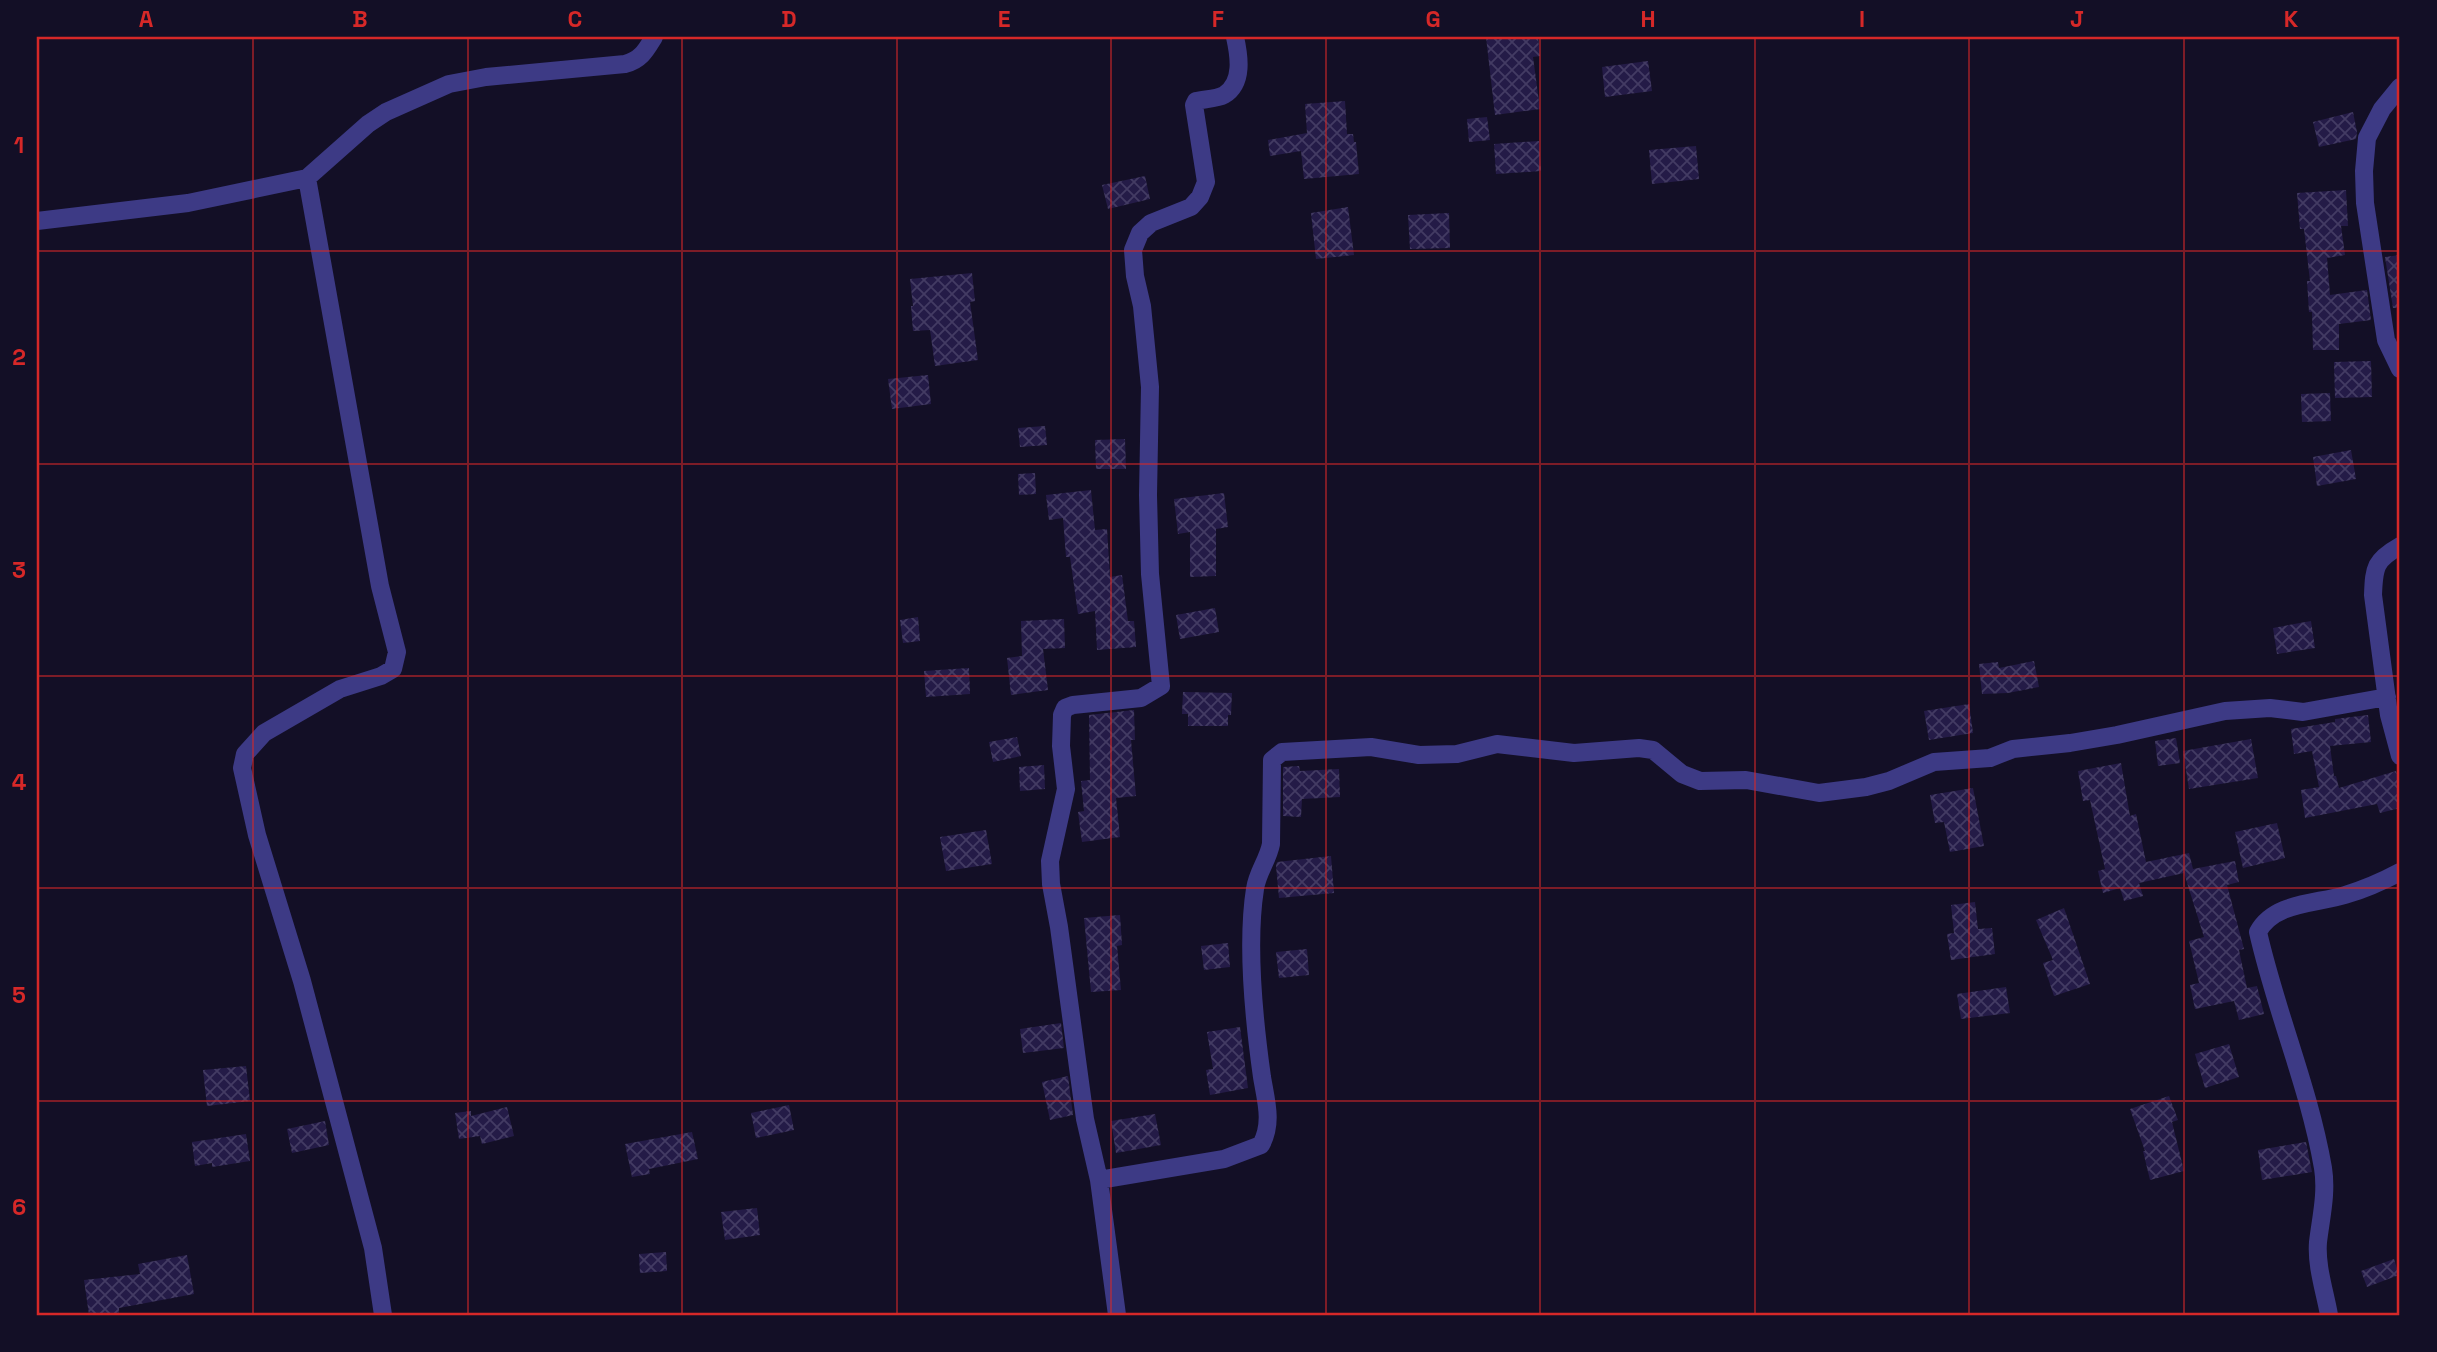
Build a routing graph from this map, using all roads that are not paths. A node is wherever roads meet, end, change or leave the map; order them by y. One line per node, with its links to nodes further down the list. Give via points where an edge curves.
1 (654, 37): 4 (street, via 634,62 449,84 386,112)
2 (1235, 37): 11 (street, via 1240,60 1234,85 1224,95 1194,105 1206,182 1200,197 1191,207 1151,223 1140,233 1133,250 1150,387 1150,574 1161,686 1141,698 1073,705 1062,715 1066,789 1050,861 1051,884 1085,1119)
3 (2400, 87): 6 (street, via 2367,138 2364,171 2386,340)
4 (307, 178): 5 (street, via 188,203); 12 (street, via 380,586 397,652 393,669 340,690 264,733 245,754 242,768 373,1248)
5 (37, 222)
6 (2400, 369)
7 (2400, 545): 8 (street, via 2378,562 2374,576)
8 (2387, 698): 9 (street); 11 (street, via 2303,712 2225,710 2105,737 2013,749 1990,758 1934,762 1889,781 1819,793 1746,780 1700,781 1682,774 1653,750 1639,748 1574,753 1497,744 1457,754 1419,755 1371,747 1282,752 1272,760 1271,844 1258,874 1252,930 1267,1133 1261,1145 1224,1159)
9 (2400, 756)
10 (2400, 872): 14 (street, via 2348,894 2272,915 2258,932 2315,1126 2324,1172 2318,1243)
11 (1099, 1180): 13 (street)
12 (383, 1315)
13 (1116, 1315)
14 (2329, 1315)

